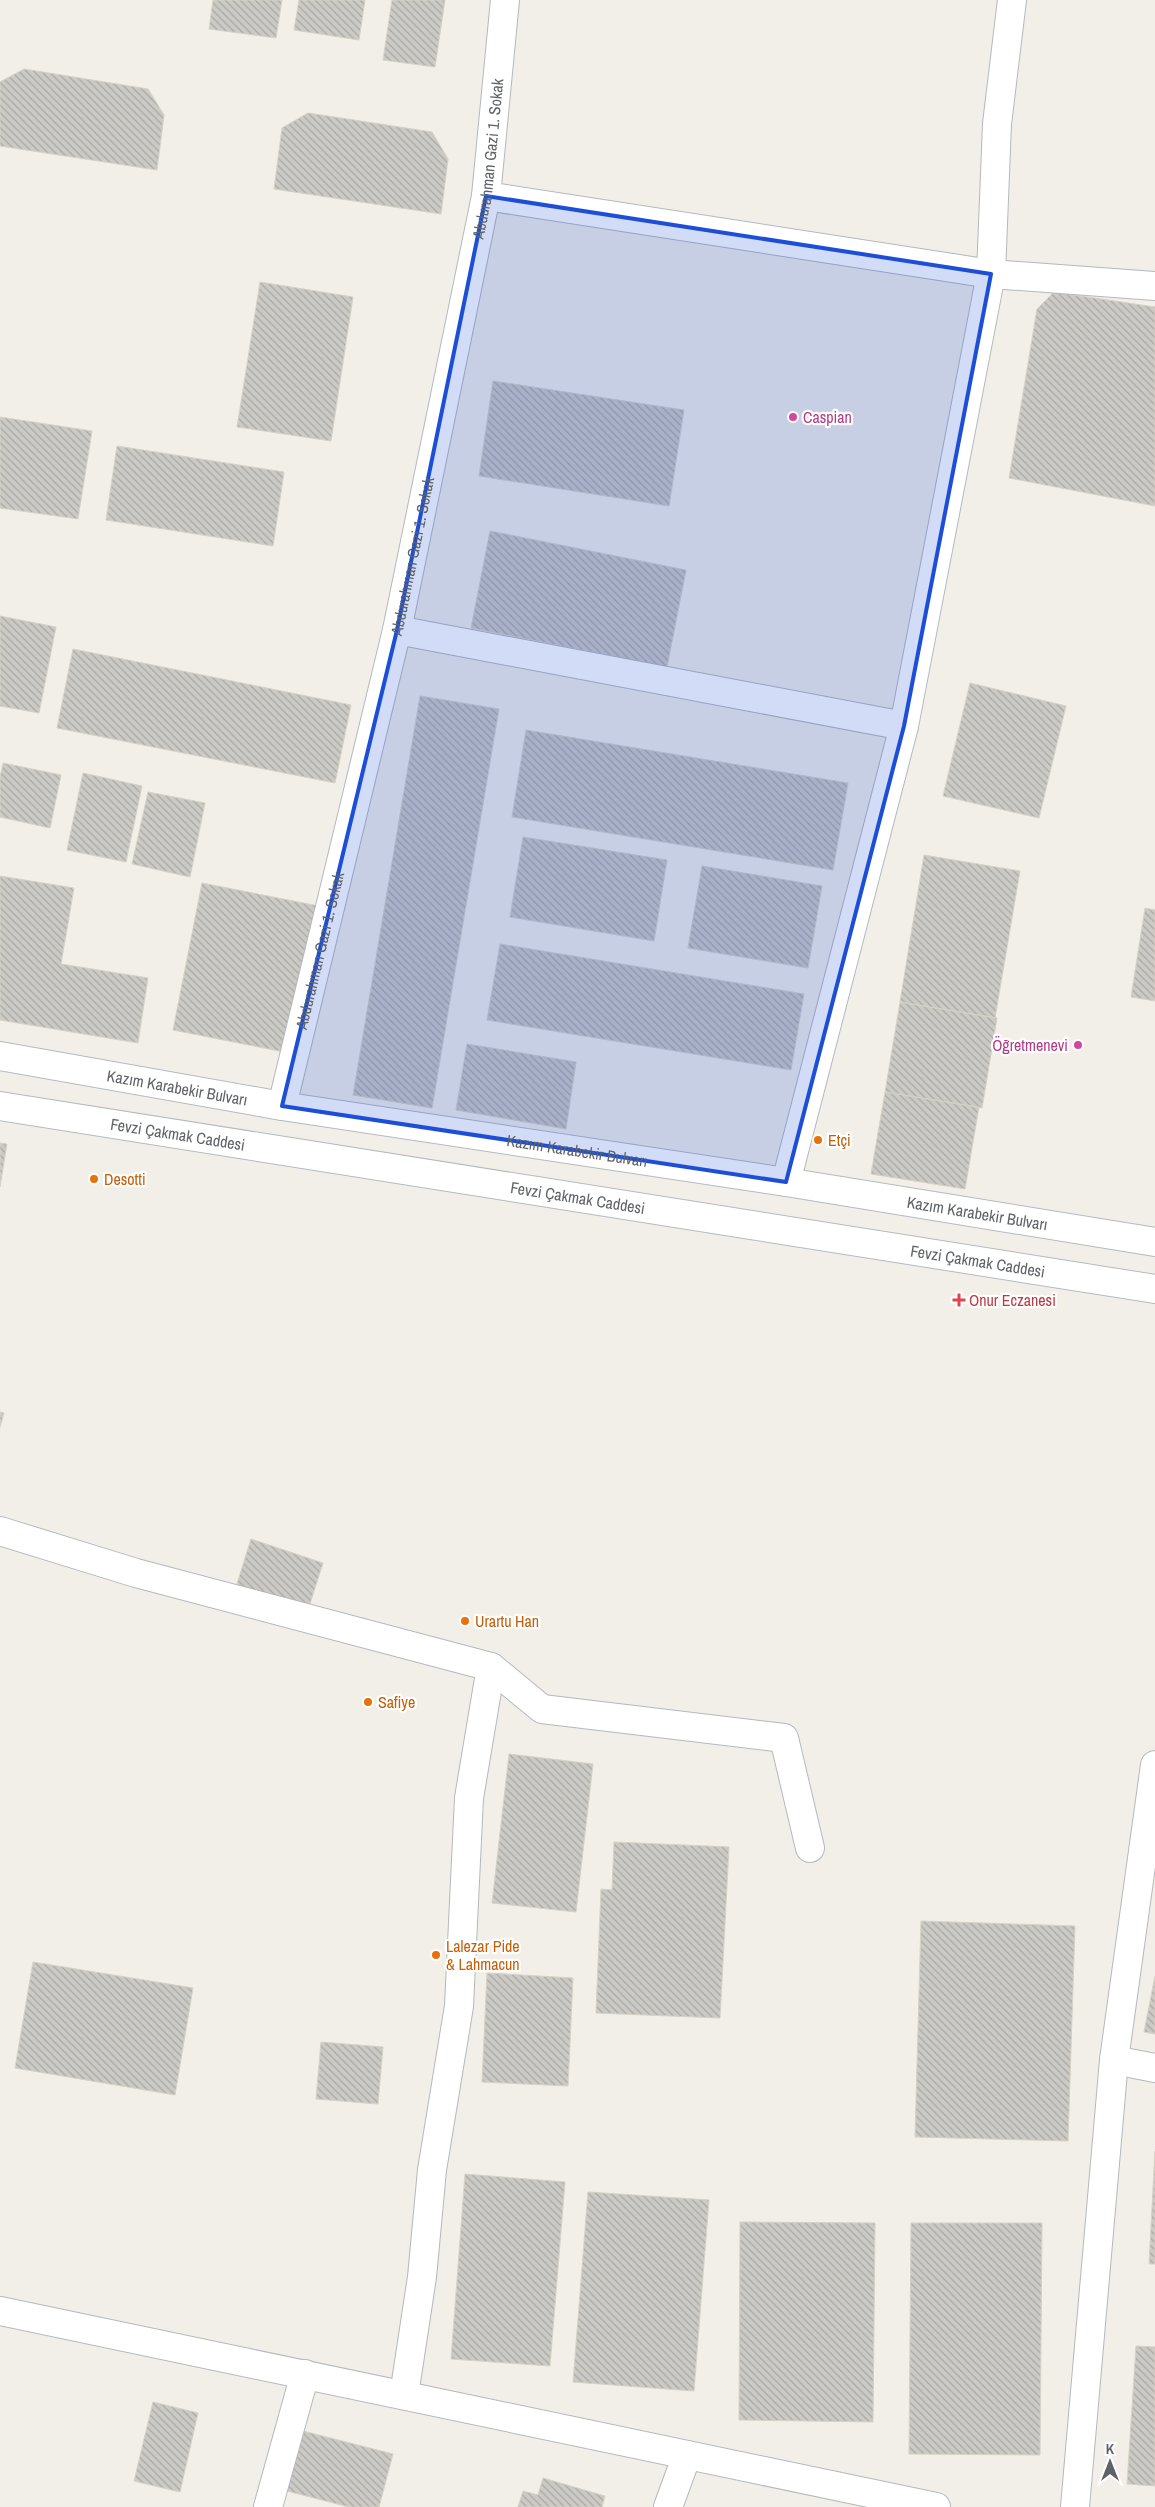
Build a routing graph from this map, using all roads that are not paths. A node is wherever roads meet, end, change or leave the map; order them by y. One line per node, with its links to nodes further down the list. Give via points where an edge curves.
1 (505, 0): 3 (street, Abdurahman Gazi 1. Sokak)
2 (1012, 0): 4 (street, via 997,124)
3 (486, 196): 4 (street); 6 (street, Abdurahman Gazi 1. Sokak)
4 (991, 274): 5 (street); 7 (street)
5 (1155, 286)
6 (398, 630): 7 (street); 10 (street, Abdurahman Gazi 1. Sokak)
7 (904, 726): 11 (street)
8 (0, 1056): 10 (street, Kazım Karabekir Bulvarı)
9 (0, 1106): 13 (street, Fevzi Çakmak Caddesi)
10 (282, 1106): 11 (street, Kazım Karabekir Bulvarı)
11 (786, 1182): 12 (street, Kazım Karabekir Bulvarı)
12 (1155, 1242)
13 (1155, 1288)
14 (0, 1531): 15 (street, via 136,1572)
15 (491, 1667): 17 (street, via 542,1710 784,1738); 22 (street, via 469,1798 459,2006 432,2170 422,2277)
16 (1155, 1765): 18 (street)
17 (810, 1848)
18 (1114, 2060): 19 (street); 27 (street)
19 (1155, 2068)
20 (0, 2311): 21 (street)
21 (305, 2374): 22 (street); 24 (street)
22 (404, 2395): 23 (street)
23 (687, 2455): 25 (street); 26 (street)
24 (268, 2507)
25 (668, 2507)
26 (936, 2507)
27 (1075, 2507)

